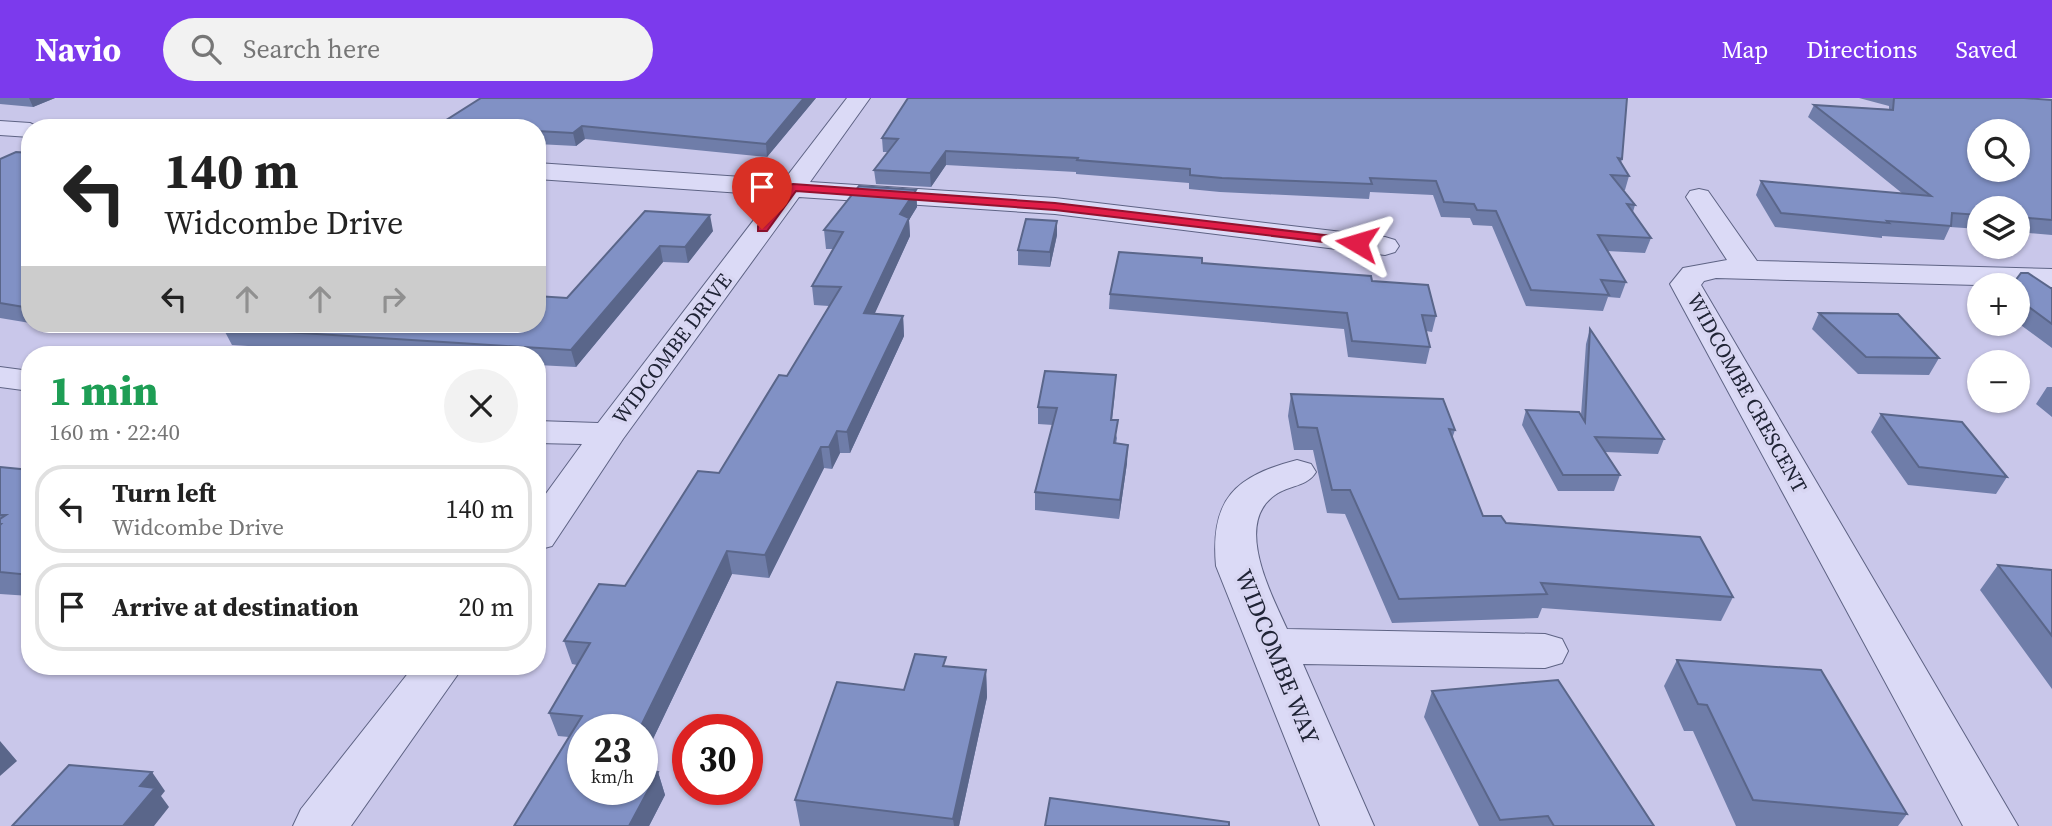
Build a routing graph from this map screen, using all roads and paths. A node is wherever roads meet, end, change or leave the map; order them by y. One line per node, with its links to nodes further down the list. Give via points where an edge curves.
1 (859, 98): 5 (street, WIDCOMBE DRIVE)
2 (0, 128): 3 (street)
3 (21, 129)
4 (546, 172): 5 (street)
5 (793, 187): 7 (street, via 1055,206); 13 (street, WIDCOMBE DRIVE)
6 (1699, 197): 8 (street)
7 (1385, 246)
8 (1748, 270): 9 (street, WIDCOMBE CRESCENT); 21 (street, WIDCOMBE CRESCENT, via 1694,274 1685,284)
9 (2052, 278)
10 (0, 377): 11 (street)
11 (21, 380)
12 (546, 432): 13 (street)
13 (608, 434): 15 (street, WIDCOMBE DRIVE)
14 (1297, 472): 16 (street, WIDCOMBE WAY, via 1262,486 1237,521 1238,566)
15 (546, 523)
16 (1272, 646): 17 (street); 20 (street, WIDCOMBE WAY)
17 (1545, 651)
18 (433, 675): 19 (street)
19 (320, 826)
20 (1347, 826)
21 (1991, 826)

